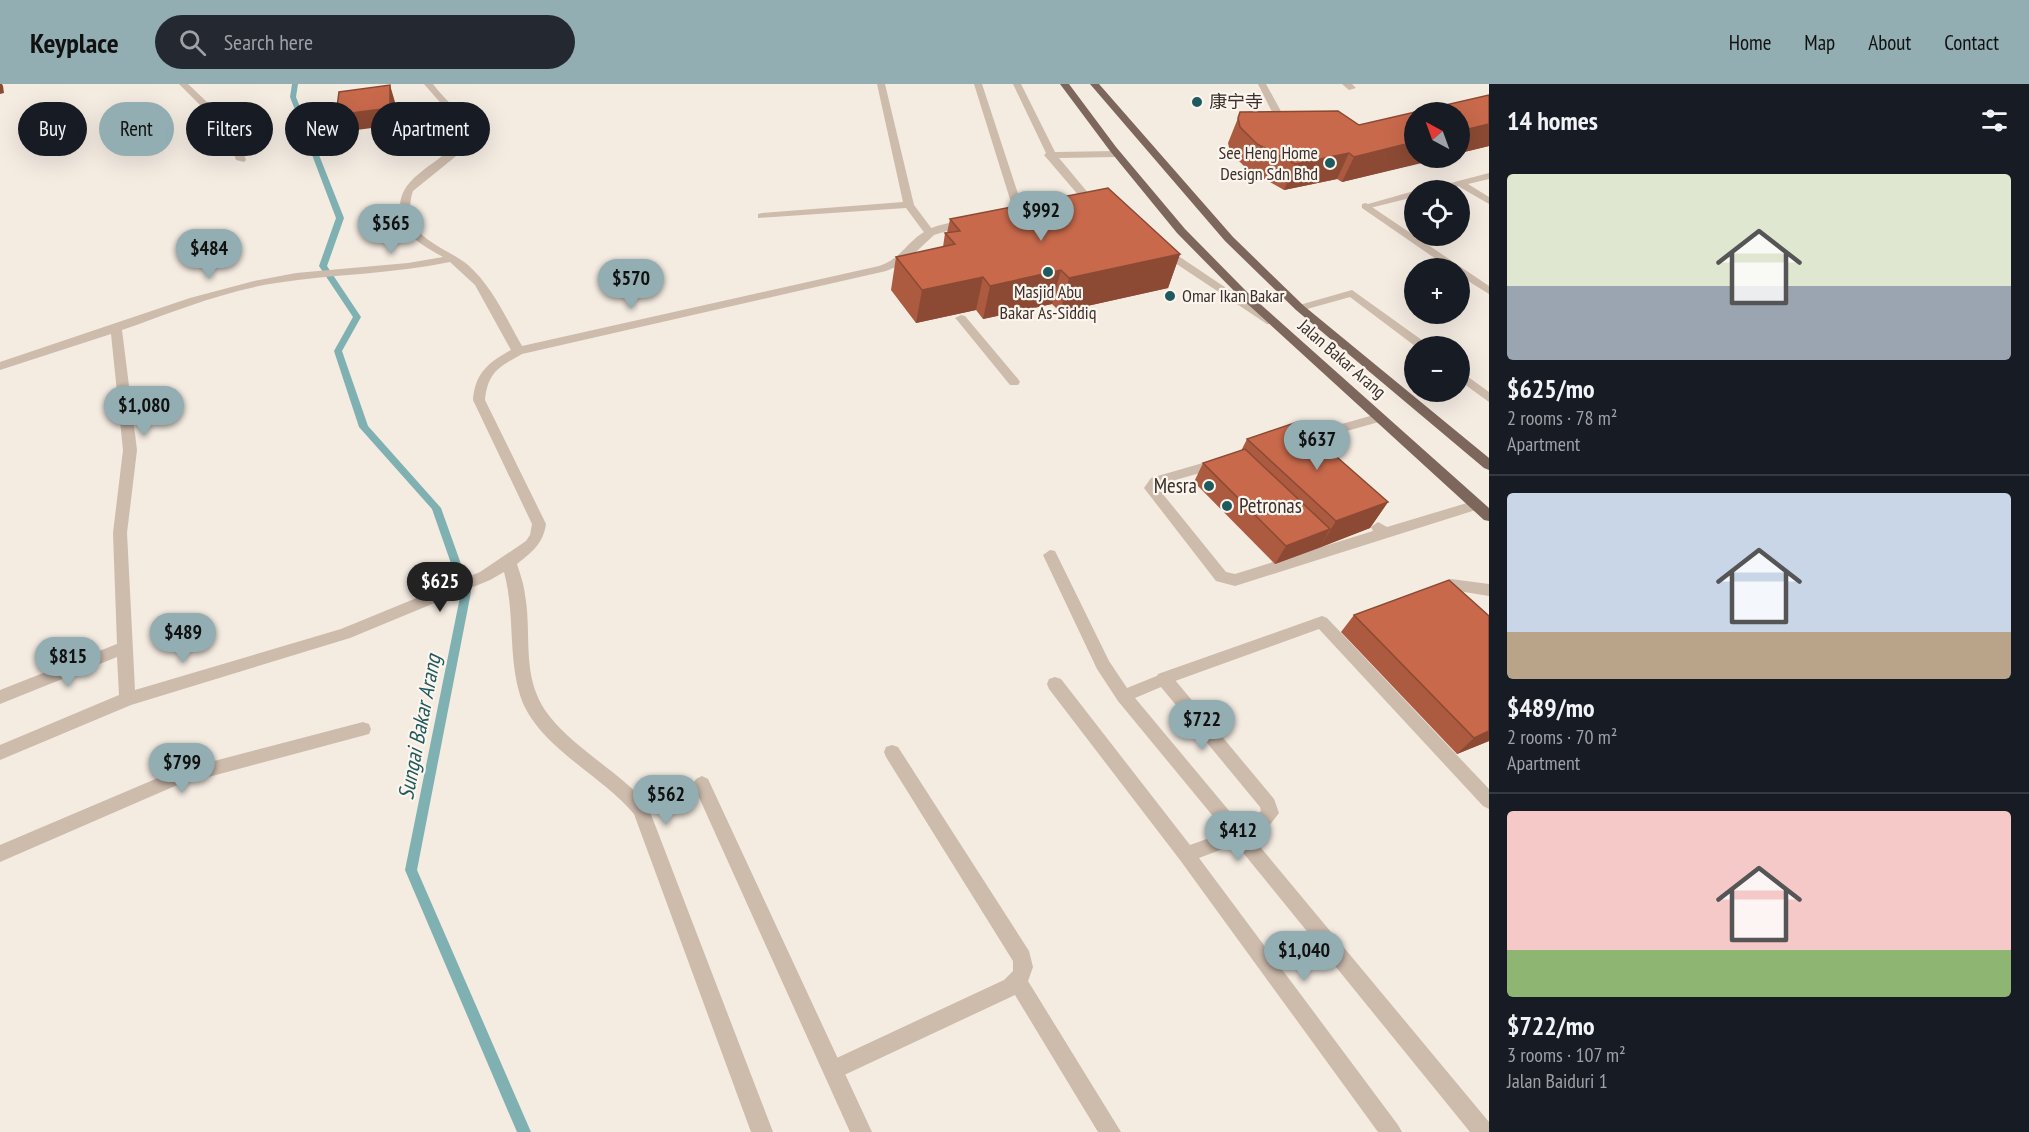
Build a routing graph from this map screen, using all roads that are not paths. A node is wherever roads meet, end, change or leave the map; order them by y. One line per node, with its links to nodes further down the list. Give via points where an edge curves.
1 (183, 84): 12 (street, via 230,130)
2 (428, 84): 27 (street, via 460,117 465,137 444,163 409,189 404,214 423,242)
3 (881, 84): 19 (street)
4 (978, 84): 20 (street)
5 (1017, 84): 11 (street)
6 (1064, 84): 10 (main road, Jalan Bakar Arang)
7 (1094, 84): 31 (main road, Jalan Bakar Arang, via 1229,239)
8 (1262, 84): 9 (street)
9 (1283, 124)
10 (1118, 154): 11 (street); 33 (main road, Jalan Bakar Arang, via 1181,231)
11 (1049, 155): 18 (street)
12 (241, 160)
13 (1489, 176): 14 (street)
14 (1470, 181)
15 (1470, 189): 17 (street)
16 (1404, 196): 23 (street, via 1366,206)
17 (1489, 201)
18 (1089, 204)
19 (909, 205): 21 (street); 24 (street)
20 (1019, 212)
21 (762, 216)
22 (980, 220): 24 (street)
23 (1404, 232)
24 (930, 233): 36 (street, via 897,265)
25 (1154, 244): 33 (street)
26 (1424, 246): 28 (street)
27 (452, 258): 34 (street, via 383,271 273,280 205,297); 36 (street, via 479,284)
28 (1441, 258)
29 (1470, 278): 30 (street)
30 (1489, 291)
31 (1300, 309): 35 (street, via 1352,294); 44 (main road, Jalan Bakar Arang)
32 (961, 318): 38 (street)
33 (1272, 322): 41 (main road, Jalan Bakar Arang)
34 (116, 328): 37 (street); 53 (street, via 130,450 120,533)
35 (1409, 336)
36 (518, 351): 50 (street, via 492,366 480,382 479,400 539,524 531,545)
37 (0, 366)
38 (1014, 382)
39 (1470, 383): 40 (street)
40 (1489, 398)
41 (1381, 417): 42 (street); 45 (main road, Jalan Bakar Arang)
42 (1290, 446)
43 (1235, 459): 48 (street, via 1156,481 1151,488 1227,580)
44 (1489, 465)
45 (1477, 505): 47 (main road, Jalan Bakar Arang); 48 (street)
46 (1368, 516): 48 (street)
47 (1489, 516)
48 (1384, 533)
49 (1050, 555): 56 (street, via 1103,665)
50 (509, 562): 58 (street, via 485,576 345,634); 71 (street, via 518,596 523,673 529,697 544,722 627,793 641,810)
51 (1489, 590): 52 (street, via 1451,585)
52 (1466, 599)
53 (124, 648): 57 (street); 58 (street)
54 (1164, 679): 56 (street); 63 (street, via 1322,622); 66 (street, via 1268,804 1270,813 1266,819)
55 (1056, 684): 68 (street)
56 (1124, 696): 66 (street)
57 (0, 697)
58 (127, 699): 62 (street)
59 (363, 729): 67 (street, via 172,779)
60 (1462, 746): 63 (street)
61 (892, 752): 69 (street, via 1022,958 1024,966)
62 (0, 753)
63 (1445, 754): 65 (street)
64 (702, 784): 70 (street)
65 (1489, 801)
66 (1238, 835): 68 (street); 75 (street)
67 (0, 854)
68 (1186, 854): 74 (street)
69 (1018, 982): 70 (street); 73 (street)
70 (833, 1070): 72 (street)
71 (762, 1132)
72 (861, 1132)
73 (1110, 1132)
74 (1391, 1132)
75 (1484, 1132)

